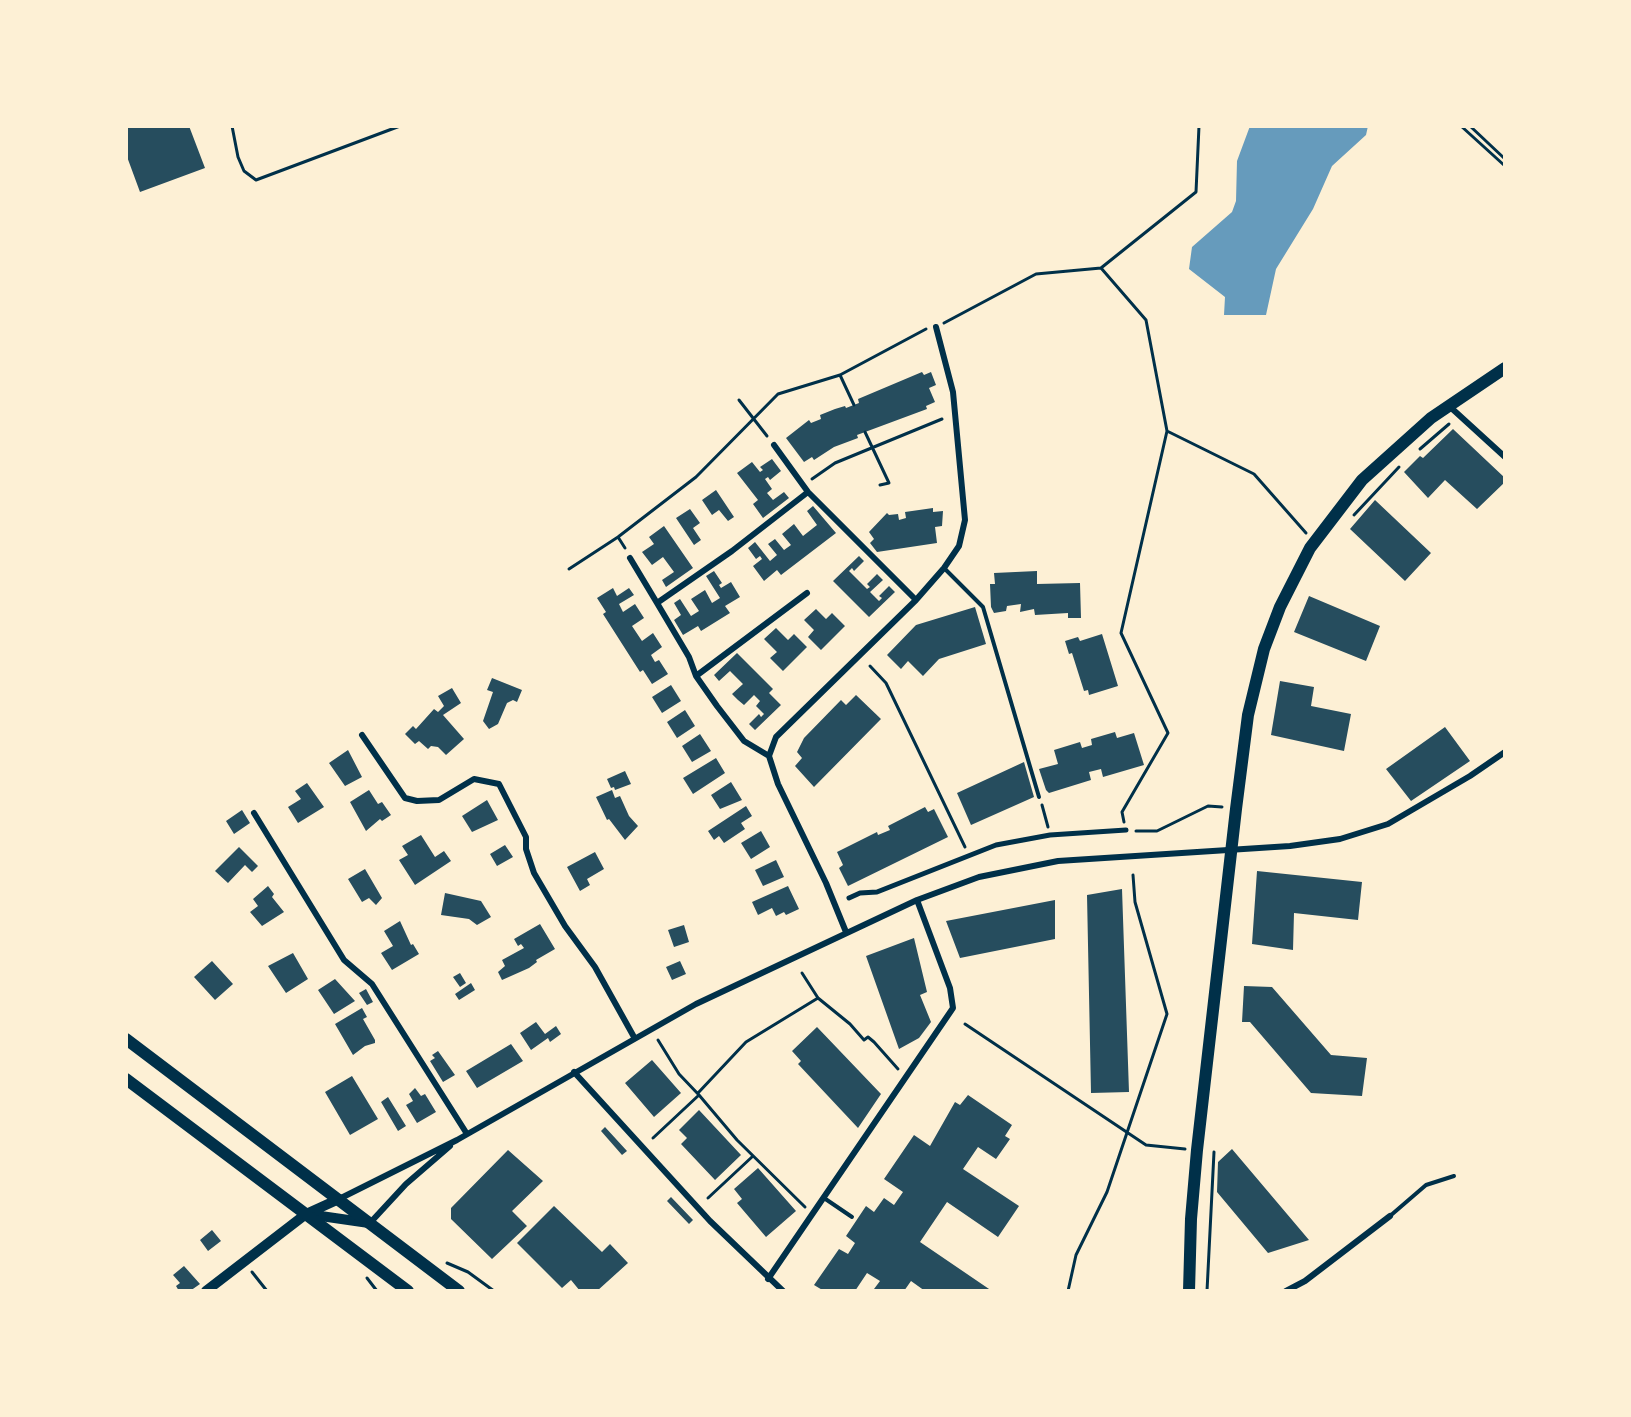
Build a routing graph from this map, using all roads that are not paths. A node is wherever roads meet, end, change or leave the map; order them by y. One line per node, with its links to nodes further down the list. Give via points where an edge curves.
1 (936, 327): 8 (street, via 953,392 965,520 959,546)
2 (1505, 368): 3 (main road)
3 (1448, 405): 5 (street); 19 (main road, via 1362,480 1327,524 1294,577 1272,626 1257,675 1248,715)
4 (774, 445): 6 (street)
5 (1505, 457)
6 (806, 489): 10 (street); 11 (street, via 732,551)
7 (630, 558): 11 (street)
8 (944, 568): 10 (street); 16 (lane, via 983,607)
9 (807, 593): 12 (street)
10 (916, 600): 15 (street, via 776,737)
11 (657, 603): 12 (street)
12 (696, 676): 15 (street, via 744,741)
13 (362, 735): 23 (street, via 405,798 439,800 474,779 499,784 526,837 534,873 595,967)
14 (1505, 752): 19 (street, via 1388,824 1316,844)
15 (770, 756): 22 (street, via 778,784)
16 (1039, 797)
17 (254, 813): 27 (street, via 344,960 372,984)
18 (1126, 830): 20 (street, via 1050,835 996,845 877,892)
19 (1232, 848): 21 (street, via 1058,861 979,877); 41 (main road, via 1197,1150)
20 (849, 898)
21 (917, 900): 22 (street); 30 (street, via 950,988 953,1008)
22 (846, 932): 23 (street)
23 (634, 1037): 25 (street)
24 (126, 1039): 31 (main road)
25 (574, 1072): 27 (street); 36 (street)
26 (126, 1079): 32 (main road)
27 (467, 1134): 28 (street)
28 (457, 1140): 31 (street); 35 (street)
29 (1454, 1176): 33 (lane, via 1426,1185)
30 (823, 1197): 34 (lane); 36 (street)
31 (339, 1199): 32 (street); 35 (main road)
32 (306, 1214): 35 (street); 37 (street); 38 (main road)
33 (1389, 1216): 42 (street)
34 (852, 1217)
35 (370, 1223): 39 (main road)
36 (768, 1279): 40 (street)
37 (206, 1291)
38 (408, 1291)
39 (459, 1291)
40 (783, 1291)
41 (1189, 1291)
42 (1287, 1291)

